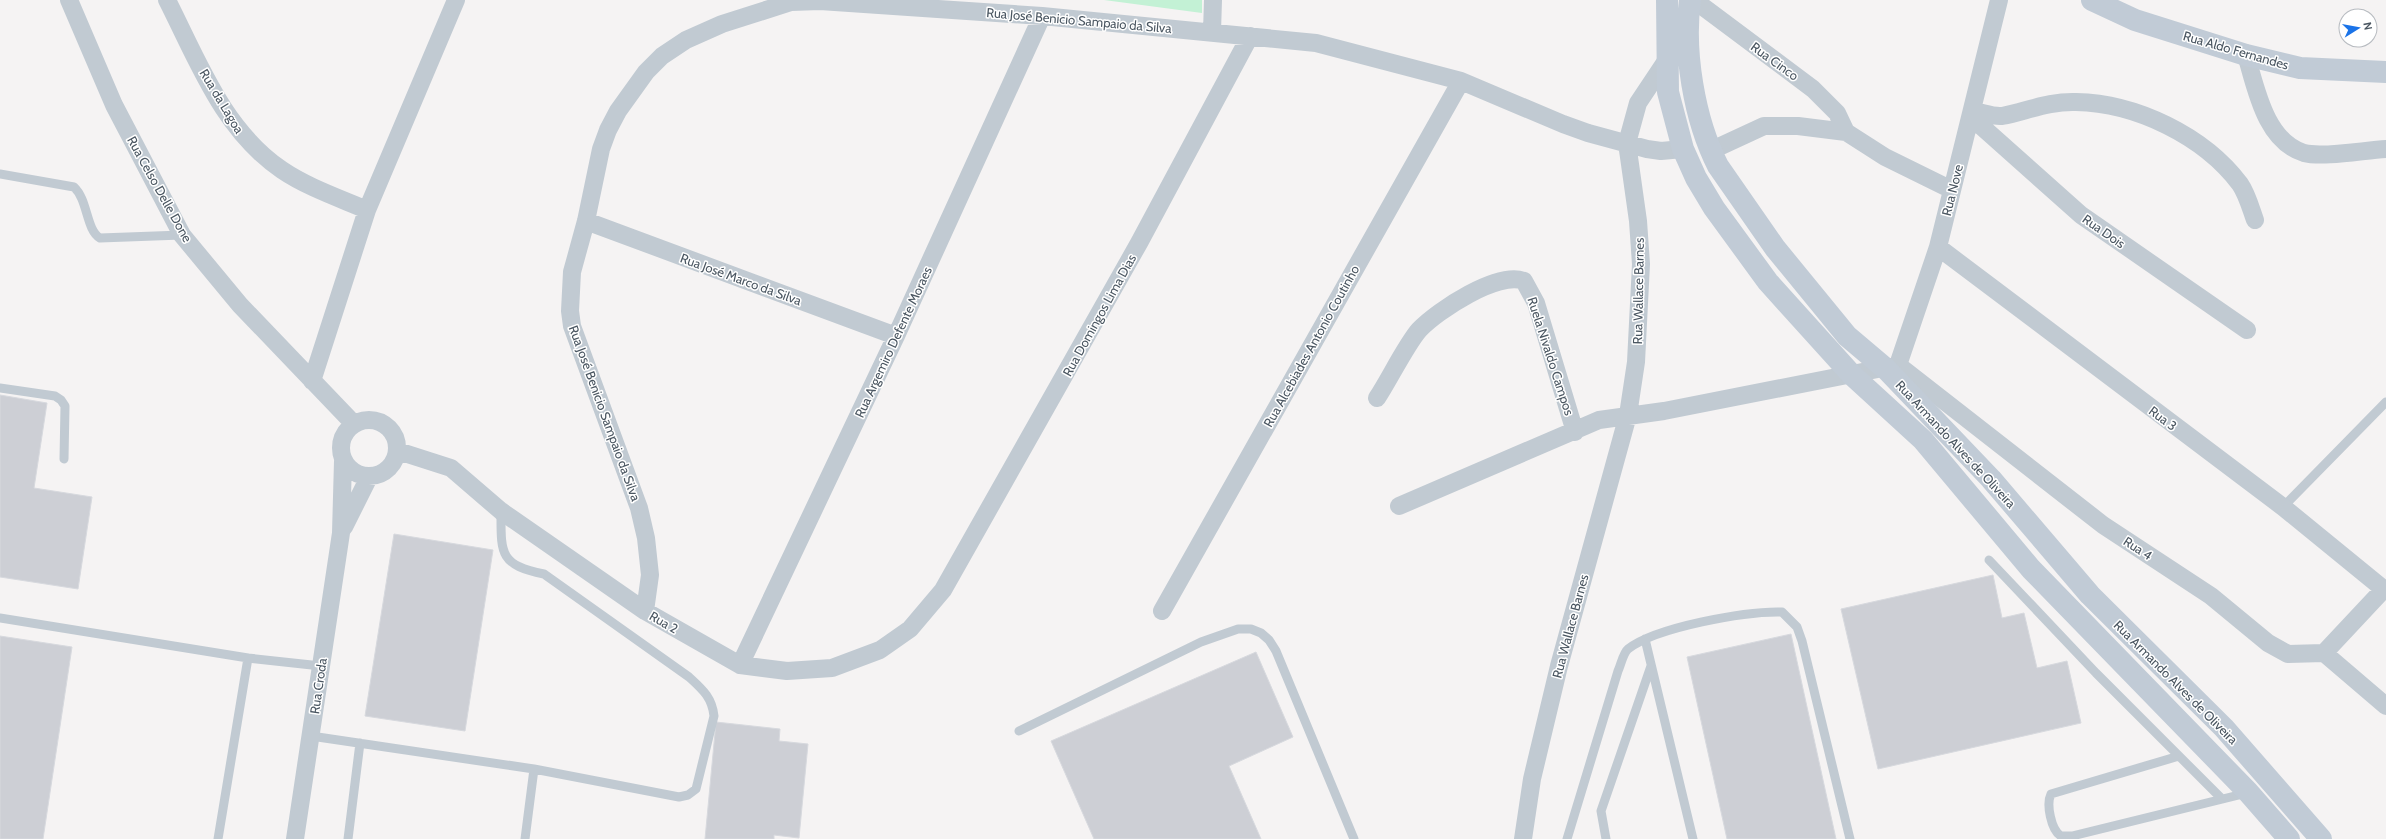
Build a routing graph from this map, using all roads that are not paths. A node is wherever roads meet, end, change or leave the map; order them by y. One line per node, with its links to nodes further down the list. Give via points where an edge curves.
1 (69, 0): 28 (street, Rua Celso Delle Done, via 114,105)
2 (167, 0): 25 (street, Rua da Lagoa, via 228,118 253,148 297,179)
3 (456, 0): 25 (street)
4 (1214, 0): 11 (street)
5 (1667, 0): 14 (main road, Rua Armando Alves de Oliveira)
6 (1690, 0): 22 (main road, Rua Armando Alves de Oliveira, via 1687,53)
7 (1694, 0): 18 (street, Rua Cinco, via 1813,89 1837,112)
8 (1999, 0): 17 (street, Rua Nove)
9 (2092, 0): 13 (main road, Rua Aldo Fernandes, via 2135,20)
10 (1042, 16): 11 (street, Rua José Benicio Sampaio da Silva); 27 (street, Rua José Benicio Sampaio da Silva, via 849,1 791,2 741,17 686,40 662,56 646,72 615,117 601,149); 31 (street, Rua Argemiro Defente Moraes)
11 (1212, 32): 12 (street, Rua José Benicio Sampaio da Silva)
12 (1250, 36): 16 (street, Rua José Benicio Sampaio da Silva, via 1316,43); 50 (street, Rua Domingos Lima Dias, via 1135,250)
13 (2246, 55): 15 (main road, Rua Aldo Fernandes, via 2300,68); 21 (street, via 2268,117 2280,138 2291,147 2305,153 2321,154)
14 (1666, 61): 19 (street, Rua Wallace Barnes, via 1638,102); 20 (main road, Rua Armando Alves de Oliveira, via 1668,92)
15 (2386, 72)
16 (1461, 81): 19 (street, Rua José Benicio Sampaio da Silva, via 1563,124); 53 (street, Rua Alcebiades Antonio Coutinho)
17 (1972, 114): 24 (street, Rua Nove); 26 (street, via 2001,116 2031,107 2076,102 2104,105 2158,122 2180,132 2203,148 2224,168 2240,185); 30 (street, Rua Dois, via 2081,215)
18 (1846, 132): 22 (street, via 1798,126 1764,126); 24 (street, via 1885,157)
19 (1627, 143): 20 (street, via 1661,151); 38 (street, Rua Wallace Barnes, via 1641,264 1636,362)
20 (1683, 149): 33 (main road, Rua Armando Alves de Oliveira, via 1714,208 1768,282)
21 (2386, 149)
22 (1710, 151): 32 (main road, Rua Armando Alves de Oliveira, via 1775,248 1847,336)
23 (0, 174): 28 (lane, via 74,187 81,193 93,232 100,238)
24 (1952, 190): 29 (street, Rua Nove)
25 (367, 210): 34 (street)
26 (2255, 220)
27 (586, 221): 31 (street, Rua José Marco da Silva); 52 (street, Rua José Benicio Sampaio da Silva, via 572,272 572,326 639,508 646,538 650,575)
28 (182, 235): 34 (street, Rua Celso Delle Done, via 240,305)
29 (1938, 247): 32 (street, Rua Nove); 46 (street, Rua 3)
30 (2247, 330)
31 (896, 336): 59 (street, Rua Argemiro Defente Moraes)
32 (1892, 367): 33 (street); 56 (street, Rua 4, via 2103,525 2211,596 2268,643 2288,654); 80 (main road, Rua Armando Alves de Oliveira, via 2090,595 2224,728)
33 (1852, 375): 38 (street, via 1664,411); 67 (main road, Rua Armando Alves de Oliveira, via 1923,440 2031,569)
34 (312, 381): 39 (street, Rua Celso Delle Done)
35 (0, 388): 42 (lane, via 54,396 61,400 65,406)
36 (1377, 398): 40 (street, Ruela Nivaldo Campos, via 1418,331 1435,317 1471,293 1510,279 1524,281 1536,303)
37 (2386, 402): 46 (lane)
38 (1628, 414): 40 (street, via 1599,420); 74 (street, Rua Wallace Barnes, via 1559,666 1532,779)
39 (354, 424): 41 (street, via 370,420 385,424 397,441); 43 (street, via 346,430 342,440)
40 (1575, 432): 45 (street)
41 (398, 451): 44 (street, via 395,462 388,470); 47 (street, Rua 2, via 451,468)
42 (64, 459)
43 (343, 460): 44 (street, via 349,469 358,475); 48 (street, Rua Croda)
44 (369, 477): 48 (street, Rua Croda)
45 (1399, 506)
46 (2283, 507): 51 (street, Rua 3)
47 (502, 510): 52 (street, Rua 2); 66 (lane, via 503,551 512,563 524,570 544,574 689,678 708,695 713,705 714,716 699,784 688,795 679,796)
48 (341, 533): 58 (street, Rua Croda)
49 (1989, 560): 65 (lane)
50 (943, 590): 59 (street, Rua 2, via 910,629 880,650 832,668 787,671)
51 (2385, 590): 56 (street)
52 (646, 610): 59 (street, Rua 2)
53 (1162, 611)
54 (0, 618): 57 (lane)
55 (1644, 639): 60 (lane); 75 (lane, via 1627,650 1618,671); 78 (lane, via 1697,624 1760,612 1782,612 1797,627 1802,641)
56 (2324, 653): 61 (street)
57 (248, 658): 58 (lane); 69 (lane)
58 (321, 666): 63 (street, Rua Croda)
59 (740, 666)
60 (1651, 666): 76 (lane, via 1601,811); 77 (lane)
61 (2386, 706)
62 (1019, 731): 73 (lane, via 1201,642 1238,629 1251,629 1269,640 1276,651)
63 (311, 736): 64 (lane); 70 (street, Rua Croda)
64 (360, 744): 66 (lane); 71 (lane)
65 (2179, 756): 68 (lane); 68 (lane, via 2051,794 2048,802 2056,831 2062,836 2072,836)
66 (534, 769): 72 (lane)
67 (2248, 792): 68 (lane); 79 (main road, Rua Armando Alves de Oliveira)
68 (2222, 799)
69 (218, 839)
70 (295, 839)
71 (348, 839)
72 (525, 839)
73 (1354, 839)
74 (1523, 839)
75 (1567, 839)
76 (1606, 839)
77 (1692, 839)
78 (1850, 839)
79 (2289, 839)
80 (2321, 839)

